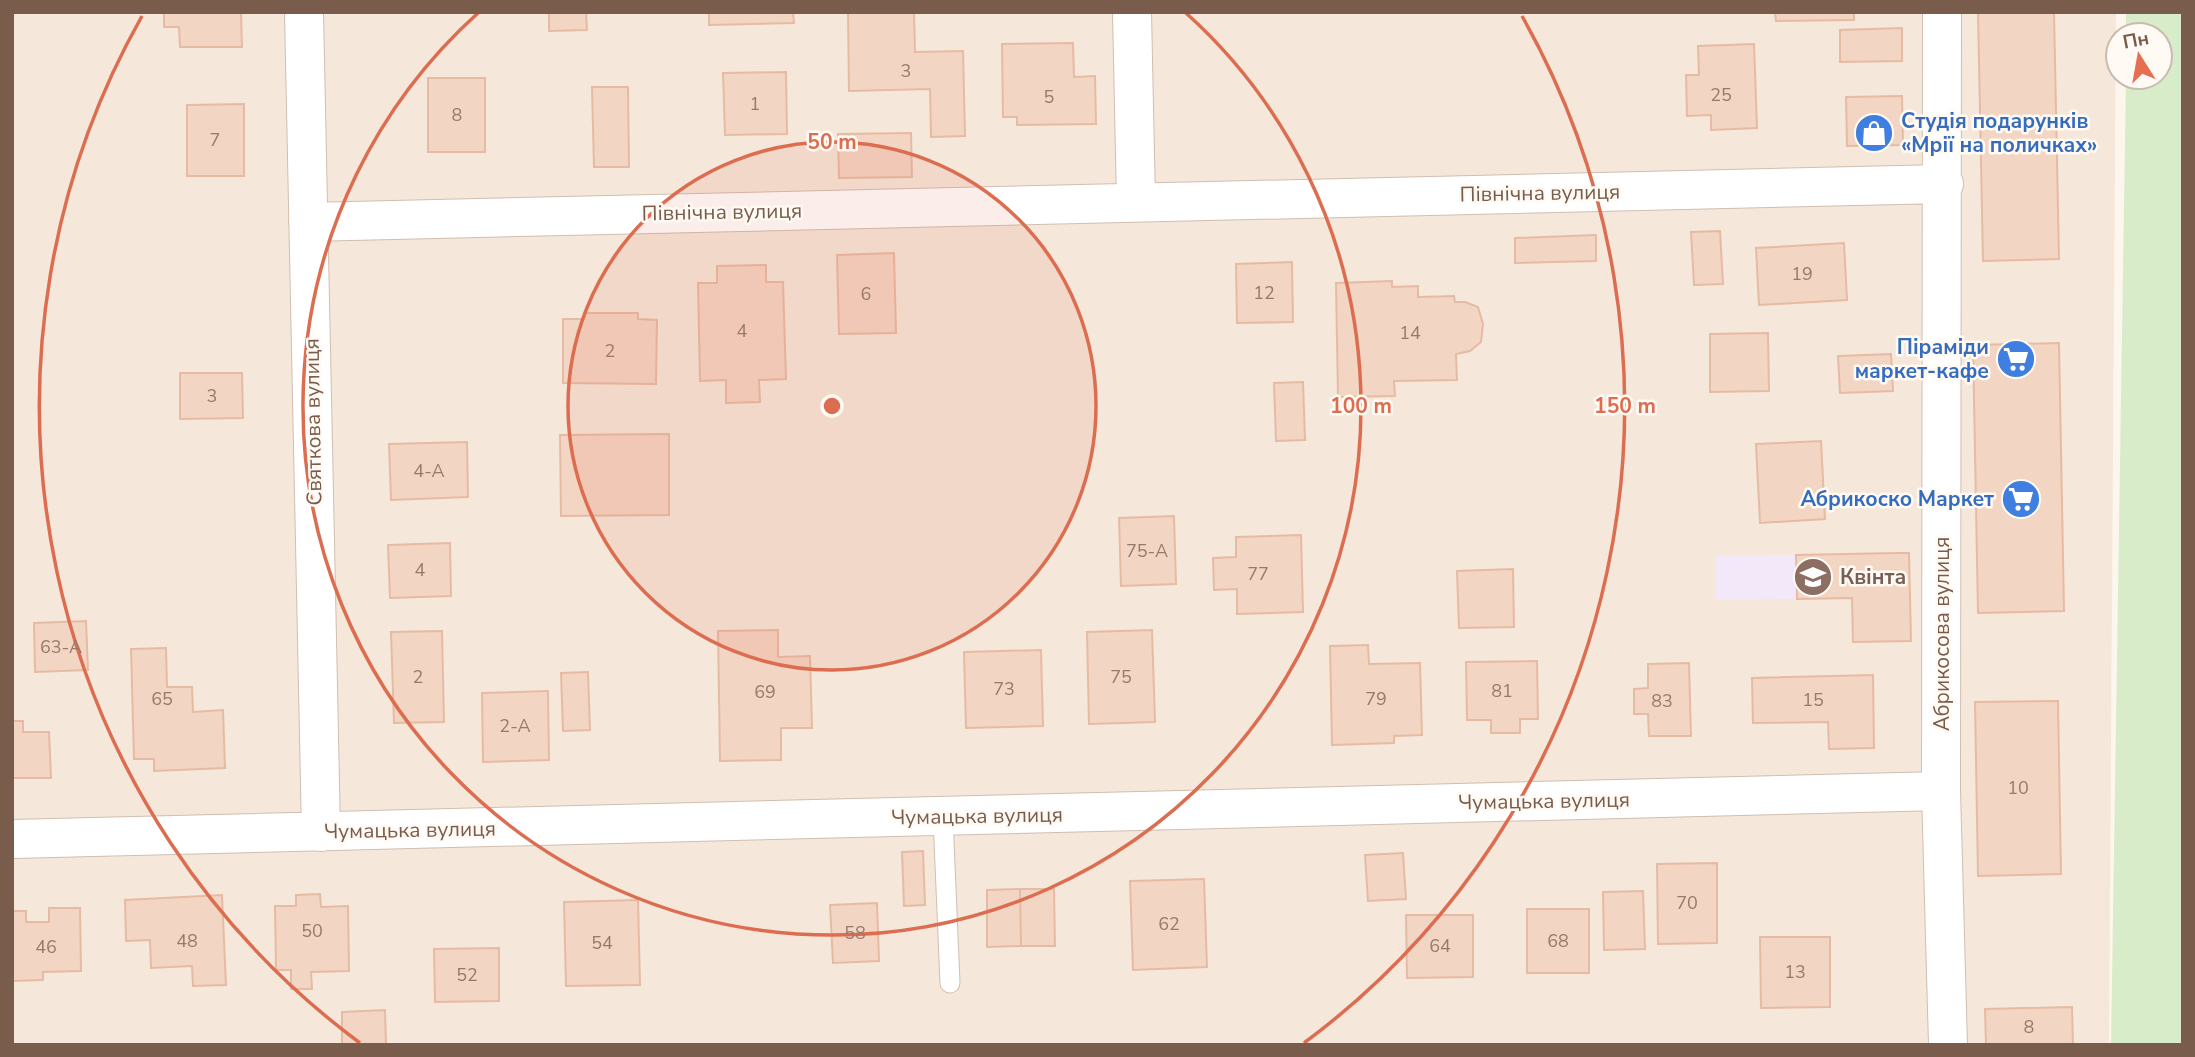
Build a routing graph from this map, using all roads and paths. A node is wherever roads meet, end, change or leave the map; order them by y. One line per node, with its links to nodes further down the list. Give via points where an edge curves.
1 (304, 12): 6 (street, Святкова вулиця)
2 (1132, 12): 5 (street)
3 (1942, 12): 4 (street, Абрикосова вулиця)
4 (1944, 184): 5 (street, Північна вулиця); 7 (street, Абрикосова вулиця)
5 (1136, 202): 6 (street, Північна вулиця)
6 (309, 222): 9 (street, Святкова вулиця)
7 (1941, 791): 8 (street, Чумацька вулиця); 12 (street, Абрикосова вулиця)
8 (943, 817): 9 (street, Чумацька вулиця); 11 (lane)
9 (321, 832): 10 (street, Чумацька вулиця)
10 (12, 839)
11 (950, 983)
12 (1948, 1045)

